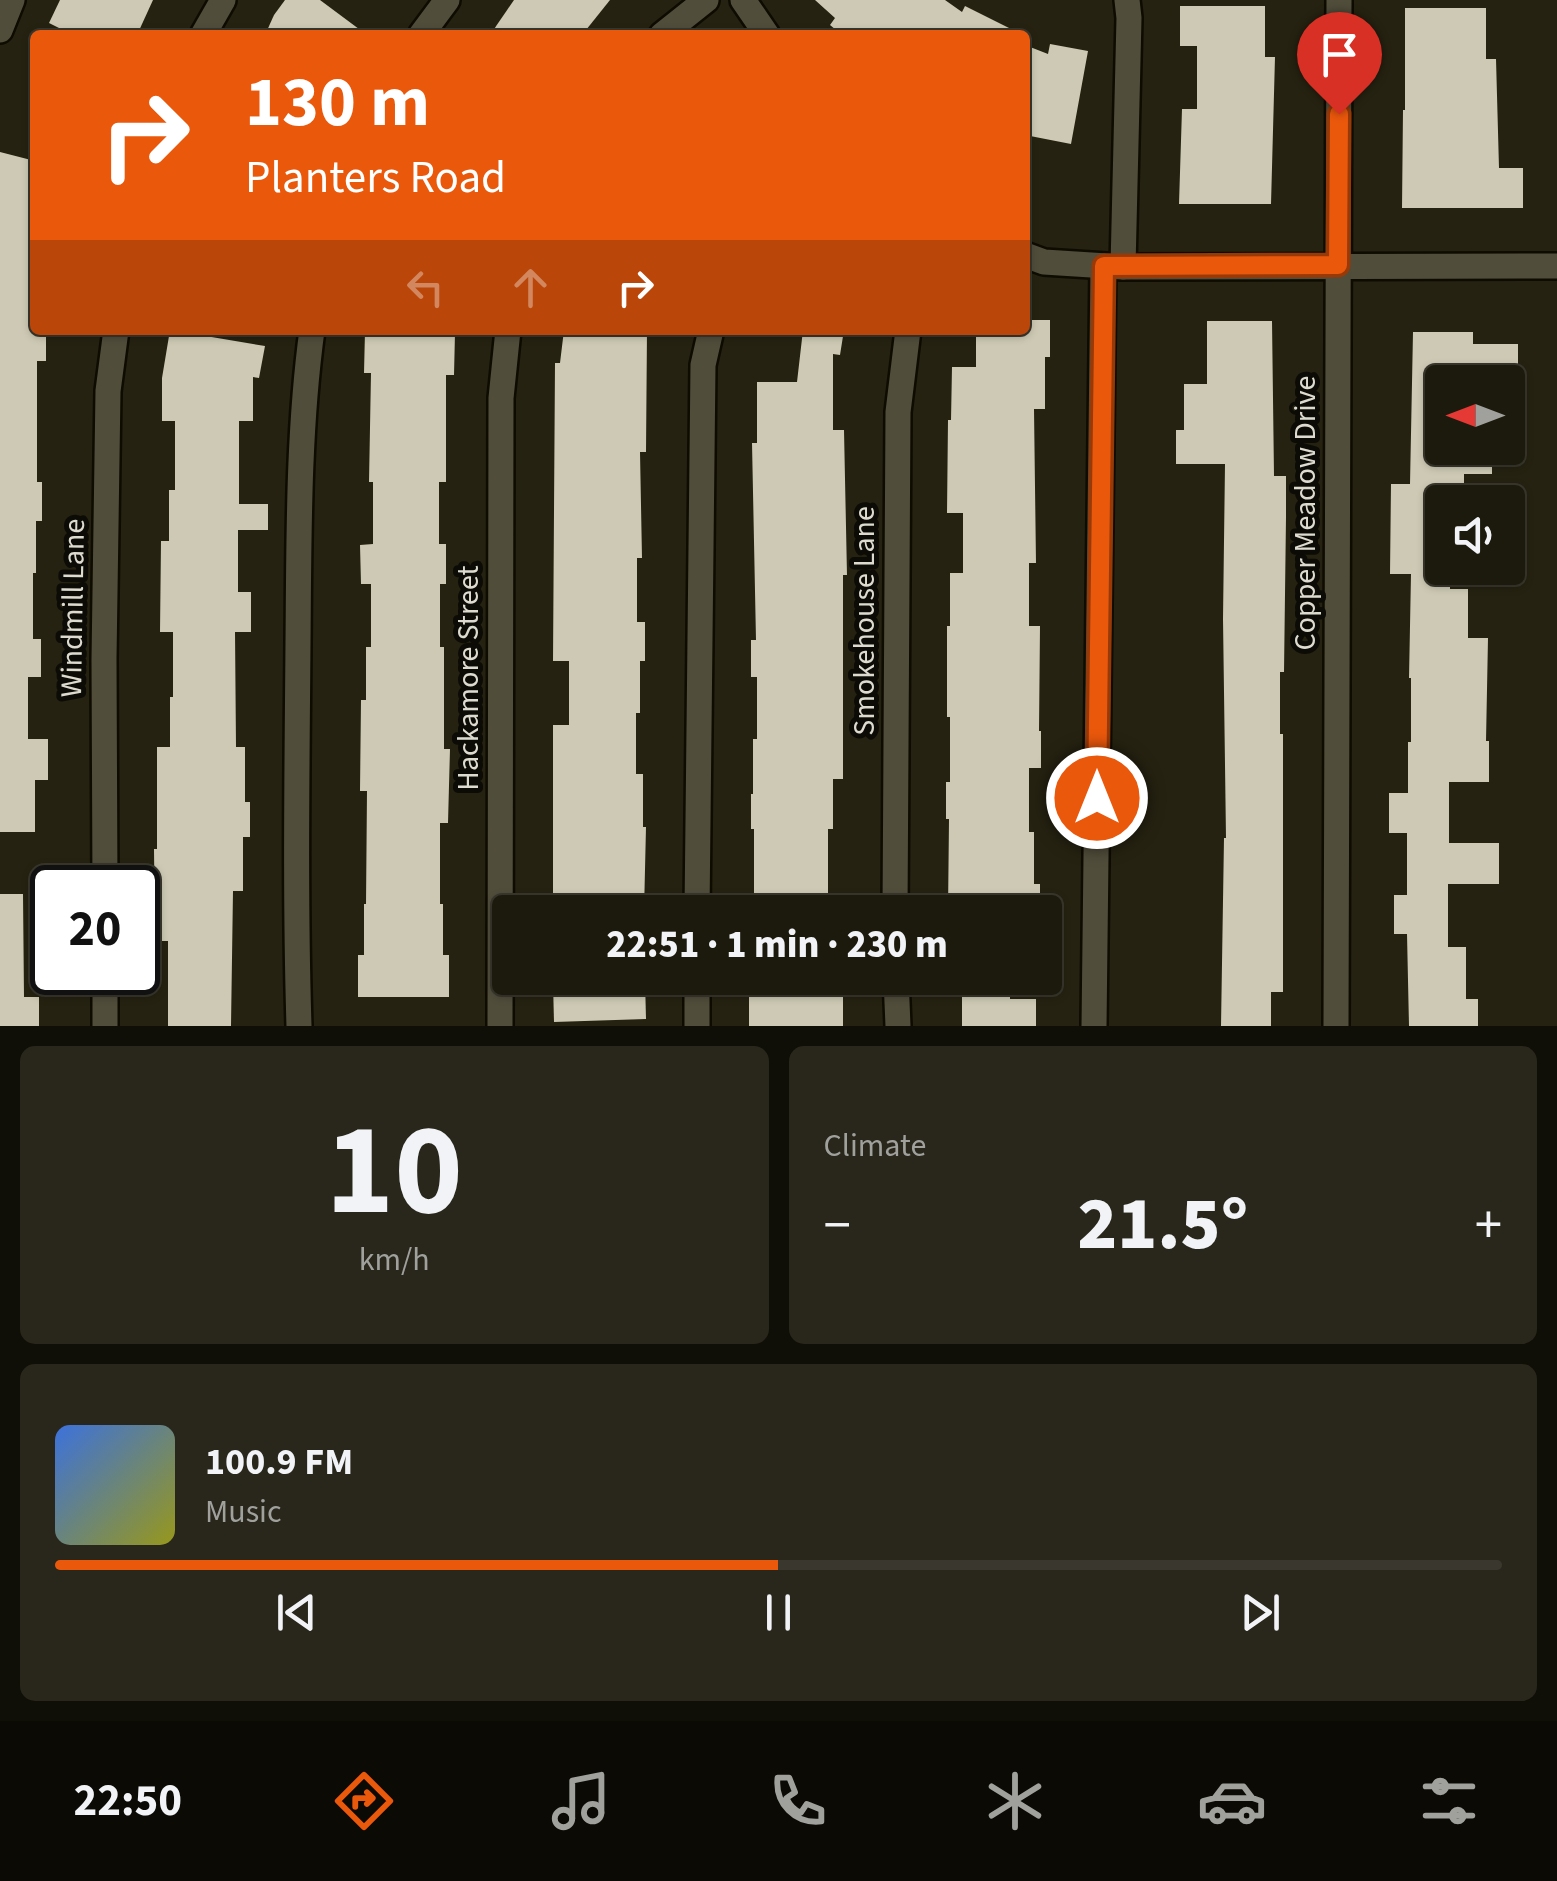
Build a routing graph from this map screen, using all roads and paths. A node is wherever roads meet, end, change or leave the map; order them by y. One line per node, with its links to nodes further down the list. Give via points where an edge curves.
1 (12, 0): 8 (street)
2 (223, 0): 9 (street)
3 (447, 0): 10 (street)
4 (706, 0): 11 (street)
5 (742, 0): 12 (street)
6 (1127, 0): 15 (street)
7 (1340, 0): 14 (street, Copper Meadow Drive)
8 (0, 30)
9 (206, 30)
10 (425, 30)
11 (668, 30)
12 (764, 30)
13 (1030, 258): 15 (street)
14 (1338, 265): 15 (street); 16 (street); 34 (street, Copper Meadow Drive)
15 (1113, 266): 33 (street)
16 (1557, 266)
17 (115, 335): 22 (street, Windmill Lane, via 108,391)
18 (311, 335): 29 (street, via 299,530)
19 (508, 335): 30 (street, Hackamore Street, via 501,417)
20 (710, 335): 23 (street, via 702,365)
21 (907, 335): 24 (street, Smokehouse Lane, via 898,412)
22 (105, 865)
23 (697, 895)
24 (894, 895)
25 (105, 995): 28 (street)
26 (697, 995): 31 (street)
27 (897, 995): 32 (street)
28 (105, 1026)
29 (299, 1026)
30 (500, 1026)
31 (697, 1026)
32 (898, 1026)
33 (1094, 1026)
34 (1336, 1026)

